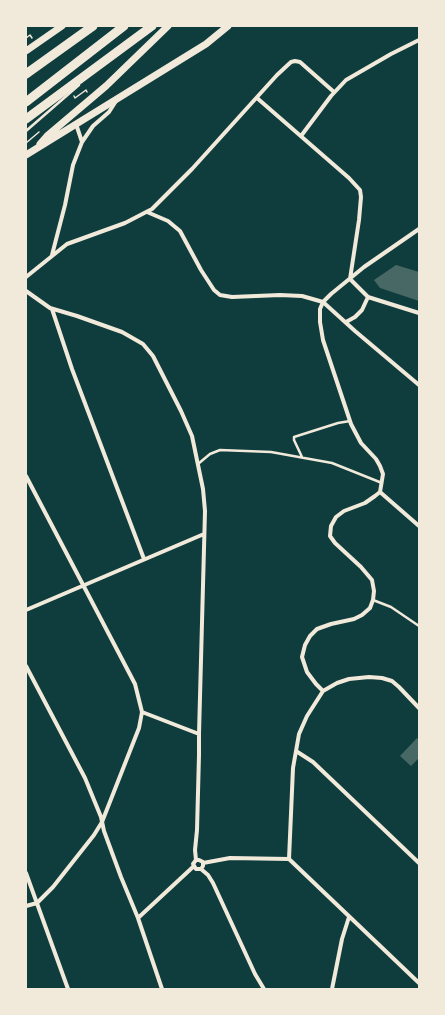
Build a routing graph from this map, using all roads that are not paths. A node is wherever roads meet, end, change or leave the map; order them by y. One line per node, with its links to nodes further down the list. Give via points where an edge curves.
1 (62, 26): 8 (main road)
2 (93, 26): 10 (highway)
3 (124, 26): 14 (highway)
4 (152, 26): 9 (highway)
5 (168, 26): 20 (main road, via 106,86 47,136)
6 (228, 26): 13 (main road, via 206,44)
7 (419, 40): 11 (street, via 354,74)
8 (26, 51)
9 (88, 72): 15 (highway); 17 (lane, via 80,85)
10 (26, 74)
11 (334, 92): 12 (street, via 300,62 295,61 288,64); 18 (street)
12 (257, 98): 18 (street); 22 (street, via 192,169)
13 (117, 100): 16 (main road); 19 (street)
14 (26, 102)
15 (26, 118)
16 (76, 124): 19 (street); 20 (main road)
17 (26, 131)
18 (301, 136): 26 (street, via 349,178 360,193)
19 (82, 142): 24 (street, via 73,166)
20 (35, 150): 21 (main road)
21 (26, 156)
22 (147, 212): 24 (street, via 125,223 72,242); 29 (street, via 168,221 180,231 201,270 220,295 302,296)
23 (419, 229): 26 (street)
24 (52, 256): 25 (street)
25 (26, 277)
26 (350, 279): 28 (street); 29 (street)
27 (26, 291): 30 (street)
28 (368, 297): 31 (street); 32 (street, via 355,318)
29 (323, 302): 32 (street); 34 (street, via 320,322 323,340)
30 (52, 309): 36 (street, via 122,332 148,348 184,417 192,436); 42 (street)
31 (419, 313)
32 (346, 322): 33 (street)
33 (419, 385)
34 (350, 421): 35 (lane, via 294,438); 38 (street, via 361,443 380,466 383,474)
35 (302, 457): 36 (lane, via 271,452 220,450); 38 (lane, via 332,463)
36 (198, 464): 41 (street, via 205,511)
37 (26, 476): 43 (street)
38 (382, 483): 39 (street)
39 (380, 492): 40 (street); 44 (street, via 365,503 336,517 331,526 330,536 372,580)
40 (419, 526)
41 (204, 534): 42 (street); 51 (street)
42 (144, 559): 43 (street)
43 (82, 585): 45 (street); 50 (street, via 135,684)
44 (373, 600): 46 (lane, via 391,607); 48 (street, via 370,608 362,615 317,629 305,645 302,657 307,672)
45 (26, 610)
46 (419, 626)
47 (26, 666): 53 (street, via 85,778)
48 (323, 691): 49 (street, via 349,679 382,678 399,687); 52 (street, via 307,716 299,734)
49 (419, 708)
50 (142, 712): 51 (street); 53 (street, via 139,728)
51 (199, 734): 55 (street)
52 (296, 751): 54 (street); 57 (street, via 318,766)
53 (102, 822): 61 (street); 64 (street)
54 (289, 859): 56 (street, via 230,858); 63 (street)
55 (196, 860): 56 (street); 58 (street)
56 (203, 863): 59 (street)
57 (419, 863)
58 (194, 866): 59 (street); 64 (street)
59 (201, 869): 68 (street, via 213,883)
60 (26, 873): 61 (street)
61 (37, 903): 62 (street); 66 (street)
62 (26, 906)
63 (349, 917): 65 (street); 69 (street)
64 (138, 918): 67 (street)
65 (419, 983)
66 (68, 989)
67 (162, 989)
68 (264, 989)
69 (332, 989)

